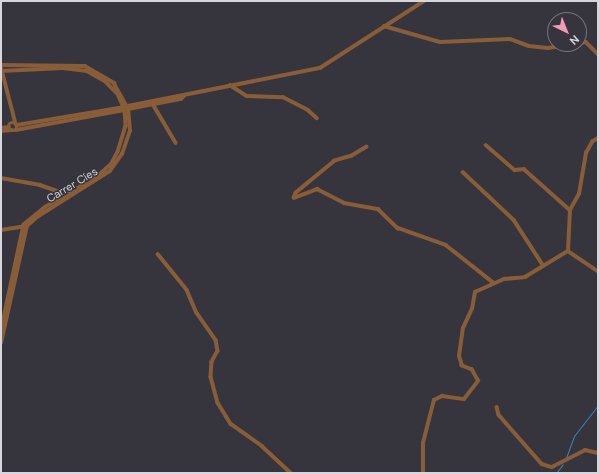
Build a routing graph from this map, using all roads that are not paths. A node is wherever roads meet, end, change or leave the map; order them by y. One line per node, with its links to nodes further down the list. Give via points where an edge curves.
1 (424, 1): 2 (street)
2 (384, 26): 4 (street, via 440,42 510,39 529,46); 8 (street, via 324,66)
3 (587, 43): 5 (street)
4 (547, 48)
5 (598, 54)
6 (1, 66): 7 (street); 10 (street, via 85,66 114,83)
7 (1, 71): 10 (street, via 63,68 87,71 114,89); 12 (street, via 13,112)
8 (230, 85): 9 (street, via 193,93 181,99); 11 (street, via 247,96 283,97)
9 (153, 103): 10 (street); 16 (street)
10 (126, 108): 12 (street); 21 (street, Carrer Cíes, via 124,137 111,165)
11 (317, 118)
12 (13, 127): 13 (street); 14 (street)
13 (1, 128)
14 (1, 131)
15 (598, 138): 22 (street, via 592,142 586,153 579,194)
16 (176, 143)
17 (486, 144): 22 (street, via 503,163 515,170 524,169)
18 (367, 147): 29 (street, via 352,156 335,161 296,193 294,198 317,190 344,203 378,209 398,228 446,245)
19 (463, 172): 27 (street, via 514,220)
20 (1, 178): 21 (street, via 40,185)
21 (66, 197): 23 (street, Carrer Cíes, via 36,214)
22 (570, 210): 25 (street)
23 (25, 226): 24 (street); 30 (street); 31 (street)
24 (1, 230)
25 (568, 251): 27 (street); 28 (street)
26 (158, 254): 34 (street, via 187,290 196,313 216,340 218,351 212,362 211,377 218,403 232,424 262,446)
27 (543, 265): 29 (street, via 525,278)
28 (598, 271)
29 (494, 283): 35 (street, via 475,292 472,309 460,338 459,360 472,370 478,382 464,400 442,396 434,400 423,444)
30 (1, 332)
31 (1, 343)
32 (497, 407): 33 (street, via 499,415 542,464 552,467 585,450)
33 (598, 453)
34 (291, 473)
35 (423, 473)

